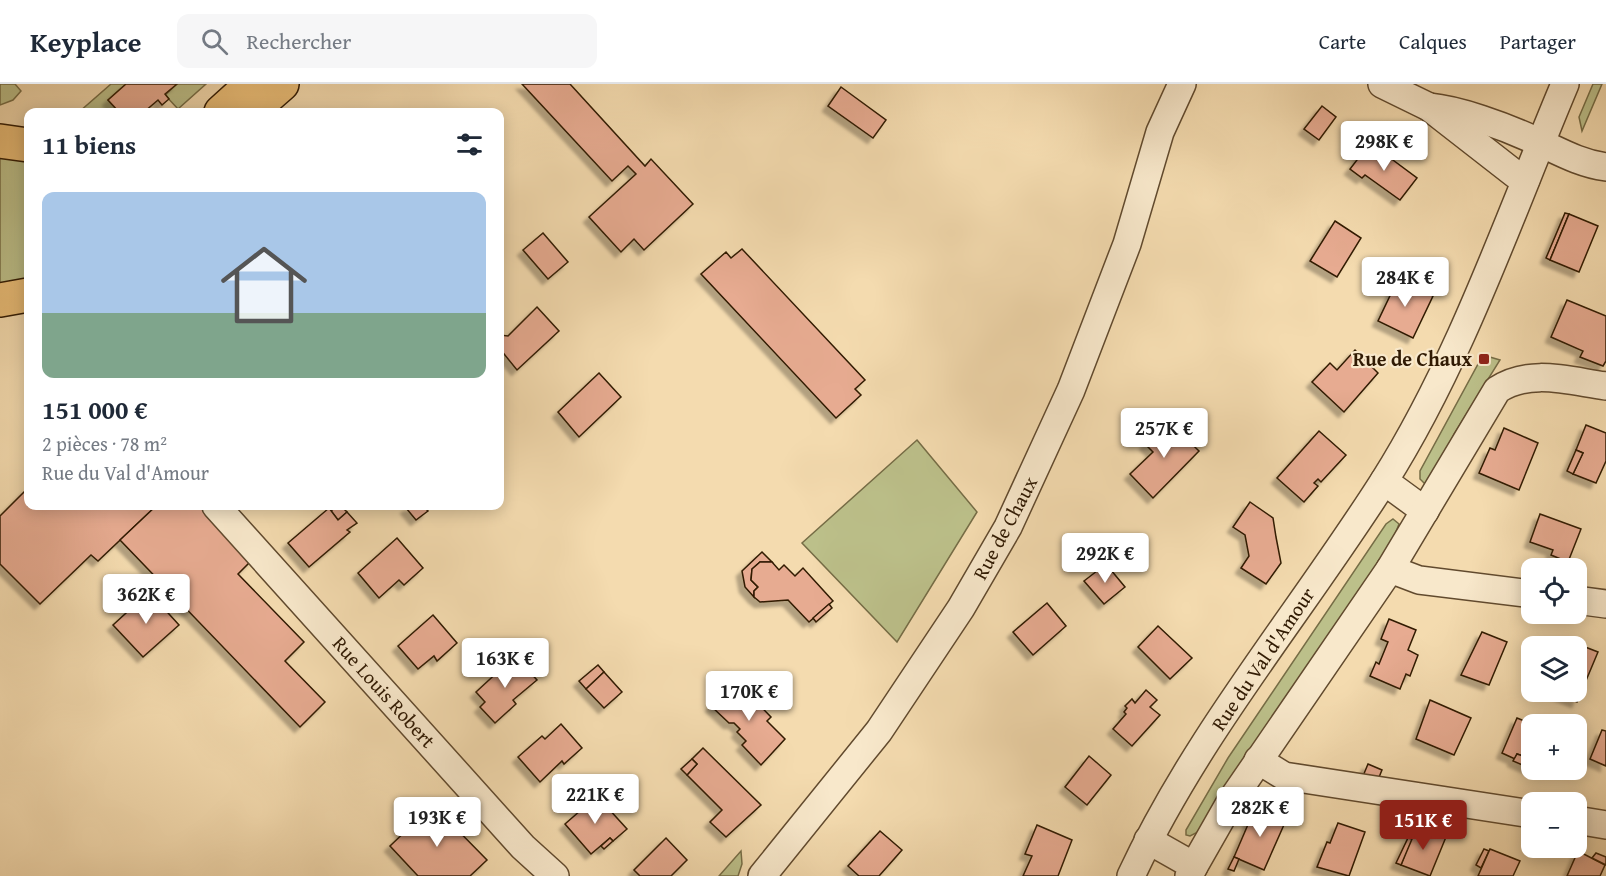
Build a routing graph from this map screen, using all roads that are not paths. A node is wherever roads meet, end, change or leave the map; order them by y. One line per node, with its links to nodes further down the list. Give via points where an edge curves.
1 (252, 84): 8 (main road)
2 (282, 84): 9 (main road)
3 (1161, 84): 10 (street, Rue de Chaux)
4 (1182, 84): 10 (street, Rue de Chaux)
5 (1382, 84): 7 (street)
6 (1566, 84): 12 (street, Rue du Val d'Amour)
7 (1429, 107): 12 (street, via 1448,109); 15 (street)
8 (225, 108)
9 (255, 108)
10 (1160, 132): 31 (street, Rue de Chaux, via 1142,199 1100,317 1040,462 1008,527 961,608 879,731)
11 (0, 141): 13 (main road)
12 (1541, 143): 14 (street, via 1578,161); 15 (street, Rue du Val d'Amour)
13 (24, 144)
14 (1606, 167)
15 (1526, 179): 17 (street, Rue du Val d'Amour, via 1456,344)
16 (1606, 386): 19 (street, via 1526,377 1510,381 1497,390)
17 (1384, 481): 19 (street); 28 (street, Rue du Val d'Amour, via 1206,743)
18 (220, 510): 30 (street, Rue Louis Robert, via 523,847)
19 (1425, 511): 20 (street)
20 (1390, 569): 21 (street, via 1419,580); 24 (street)
21 (1521, 593)
22 (1587, 601): 23 (street)
23 (1606, 604)
24 (1258, 760): 25 (street, via 1284,776); 29 (street)
25 (1521, 812)
26 (1587, 822): 27 (street)
27 (1606, 825)
28 (1148, 840): 29 (street); 32 (street, Rue du Val d'Amour)
29 (1192, 871)
30 (555, 876)
31 (762, 876)
32 (1131, 876)

